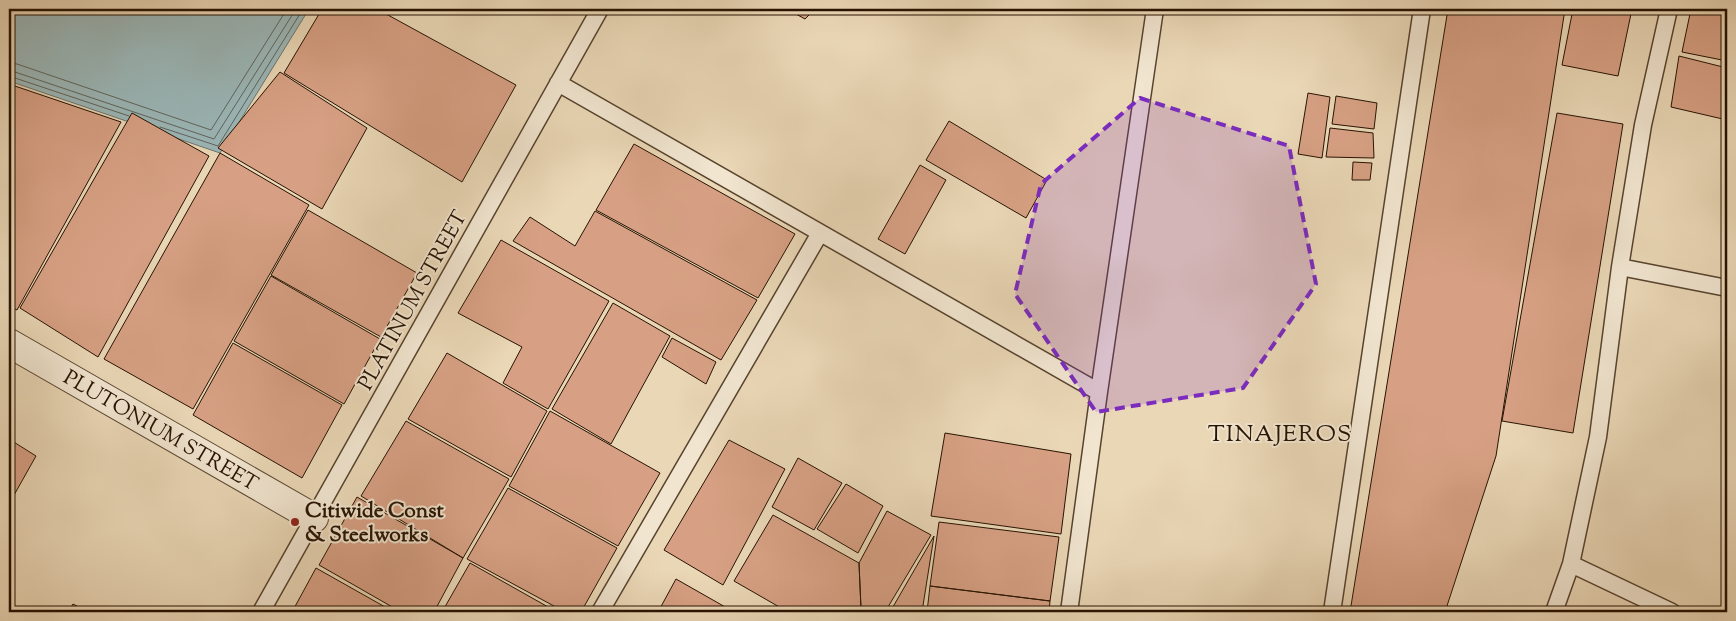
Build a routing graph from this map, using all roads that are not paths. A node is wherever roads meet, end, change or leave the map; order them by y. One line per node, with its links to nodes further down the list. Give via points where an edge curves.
1 (600, 9): 5 (lane, PLATINUM STREET)
2 (1155, 9): 10 (lane)
3 (1422, 9): 16 (lane)
4 (1669, 9): 7 (lane, via 1643,125)
5 (558, 83): 6 (lane); 11 (lane, PLATINUM STREET)
6 (820, 233): 10 (lane); 14 (lane)
7 (1620, 267): 8 (lane); 12 (lane, via 1598,437)
8 (1727, 288)
9 (9, 343): 11 (street, PLUTONIUM STREET)
10 (1099, 392): 15 (lane)
11 (314, 518): 13 (lane, PLATINUM STREET)
12 (1571, 564): 17 (lane); 18 (lane)
13 (261, 612)
14 (600, 612)
15 (1070, 612)
16 (1332, 612)
17 (1554, 612)
18 (1672, 612)

